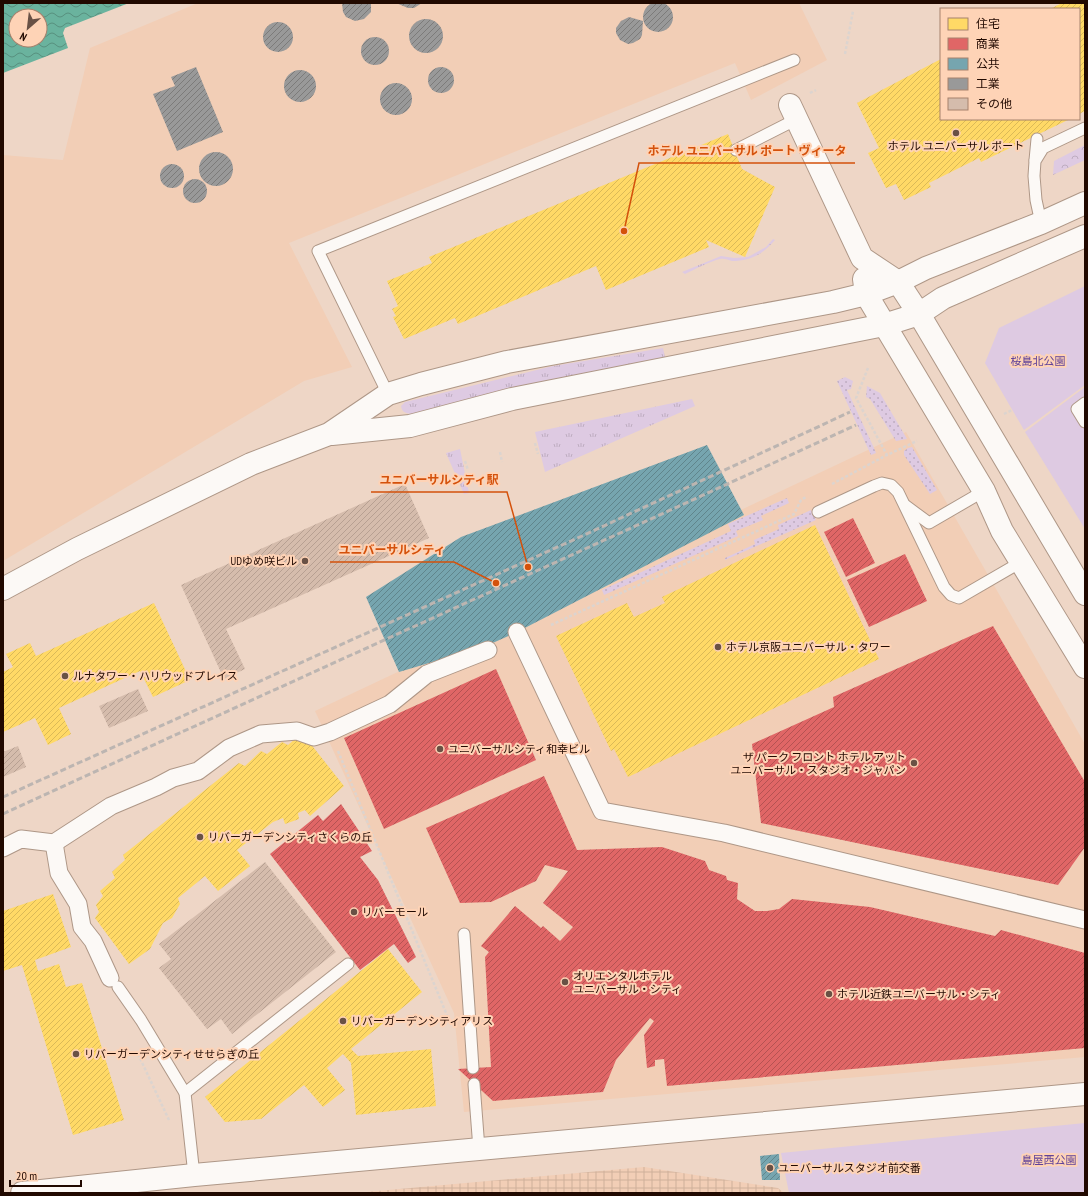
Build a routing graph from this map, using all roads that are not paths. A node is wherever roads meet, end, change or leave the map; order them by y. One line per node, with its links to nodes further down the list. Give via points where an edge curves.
1 (794, 60): 15 (lane, via 318,251)
2 (794, 112): 5 (lane); 10 (street)
3 (1085, 128): 6 (lane, via 1044,148)
4 (1037, 139): 6 (lane)
5 (736, 150)
6 (1035, 161): 8 (lane, via 1036,200)
7 (1085, 203): 8 (street)
8 (1041, 222): 11 (street, via 926,268)
9 (1085, 236): 13 (street, via 943,298)
10 (862, 258): 11 (street); 12 (street)
11 (898, 282): 12 (street); 13 (street)
12 (866, 294): 14 (street); 15 (street, via 507,362)
13 (919, 314): 14 (street); 24 (street)
14 (884, 325): 18 (street, via 512,399 410,426); 19 (street)
15 (388, 394): 18 (street)
16 (1085, 403): 17 (lane, via 1077,409)
17 (1085, 422)
18 (329, 434): 23 (street, via 251,464 77,549)
19 (984, 491): 20 (lane, via 929,522); 22 (street, via 1002,531)
20 (906, 505): 21 (lane, via 891,485 882,483); 22 (lane, via 950,595 959,598)
21 (818, 512)
22 (1021, 562): 27 (street)
23 (3, 590)
24 (1085, 594)
25 (516, 632): 30 (street, via 602,811 724,833)
26 (488, 650): 28 (street, via 427,674 390,704 330,732 314,737 297,730 261,734 229,748 198,771 173,778 156,788 111,806)
27 (1085, 667)
28 (54, 843): 29 (street, via 21,839); 33 (street, via 59,873 78,904 82,927 93,941)
29 (3, 848)
30 (1085, 920)
31 (464, 934): 34 (lane)
32 (348, 964): 36 (lane)
33 (114, 983): 36 (lane, via 142,1020)
34 (473, 1068)
35 (474, 1084): 38 (lane)
36 (185, 1093): 39 (lane)
37 (1085, 1094): 38 (street)
38 (479, 1149): 39 (street)
39 (194, 1175): 40 (street)
40 (22, 1193)

